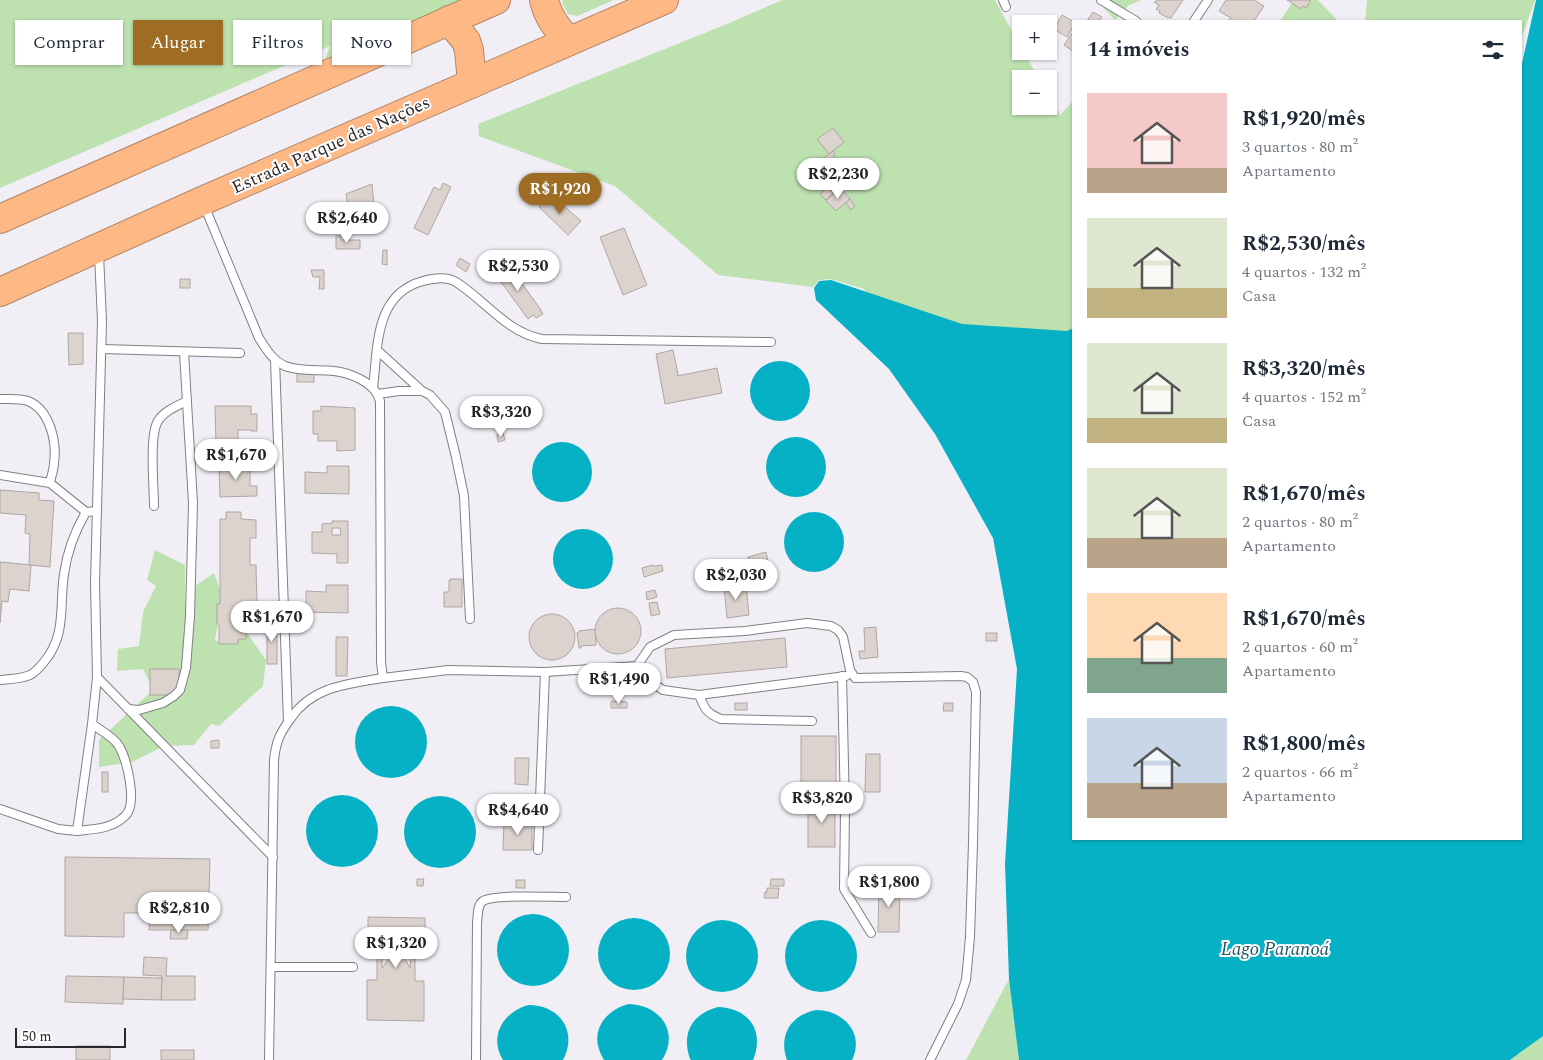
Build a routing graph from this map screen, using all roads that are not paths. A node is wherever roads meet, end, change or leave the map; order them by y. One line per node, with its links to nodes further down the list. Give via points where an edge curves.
1 (496, 0): 6 (highway)
2 (544, 0): 9 (highway, via 546,12)
3 (664, 0): 9 (highway, Estrada Parque das Nações)
4 (1101, 0): 7 (lane)
5 (1208, 0): 8 (lane)
6 (449, 20): 10 (highway, via 466,41); 12 (highway)
7 (1134, 20)
8 (1195, 20)
9 (568, 41): 10 (highway, Estrada Parque das Nações)
10 (472, 83): 11 (highway, Estrada Parque das Nações)
11 (202, 201): 13 (highway, Estrada Parque das Nações); 20 (lane, via 259,338)
12 (0, 219)
13 (98, 249): 14 (highway, Estrada Parque das Nações); 16 (lane)
14 (0, 292)
15 (772, 342): 17 (lane, via 542,339 525,335 505,323 454,281 436,278 416,283 394,299 380,326)
16 (102, 349): 18 (lane); 28 (lane)
17 (377, 350): 21 (lane); 22 (lane)
18 (184, 352): 19 (lane); 24 (lane)
19 (240, 353)
20 (275, 360): 21 (lane, via 290,368 350,374); 40 (lane)
21 (376, 391): 22 (lane); 36 (lane, via 380,401)
22 (422, 391): 30 (lane, via 445,412 456,457 464,496)
23 (0, 399): 26 (lane, via 28,401 45,416 54,437 55,450)
24 (187, 401): 27 (lane, via 158,420 153,433); 39 (lane, via 193,504 190,616 184,679 180,690 163,703 139,710)
25 (0, 475): 26 (lane)
26 (50, 483): 29 (lane)
27 (154, 506)
28 (97, 511): 29 (lane); 35 (lane, via 94,583)
29 (86, 512): 37 (lane, via 68,556 56,644 32,675)
30 (470, 619)
31 (637, 666): 32 (lane); 33 (lane, via 650,648 674,636 807,623 838,630 843,637); 38 (lane, via 648,680 663,690)
32 (545, 672): 36 (lane, via 448,670); 45 (lane)
33 (852, 675): 34 (lane); 53 (lane, via 860,679 961,676 973,682 976,692 973,853 966,980 958,1004)
34 (842, 676): 38 (lane); 48 (lane, via 844,889)
35 (97, 677): 39 (lane); 42 (lane)
36 (383, 678): 40 (lane, via 317,693)
37 (0, 680)
38 (699, 695): 41 (lane, via 706,711 721,719)
39 (128, 709): 46 (lane)
40 (288, 721): 46 (lane, via 276,742 274,760)
41 (812, 721)
42 (92, 724): 44 (lane); 44 (lane, via 119,746 129,777 130,807 127,814 111,826)
43 (0, 808): 44 (lane, via 58,829)
44 (78, 831)
45 (538, 850)
46 (273, 856): 49 (lane)
47 (566, 897): 52 (lane, via 495,897 480,904 477,923)
48 (871, 933)
49 (271, 968): 50 (lane); 51 (lane)
50 (353, 968)
51 (269, 1060)
52 (476, 1060)
53 (930, 1060)

